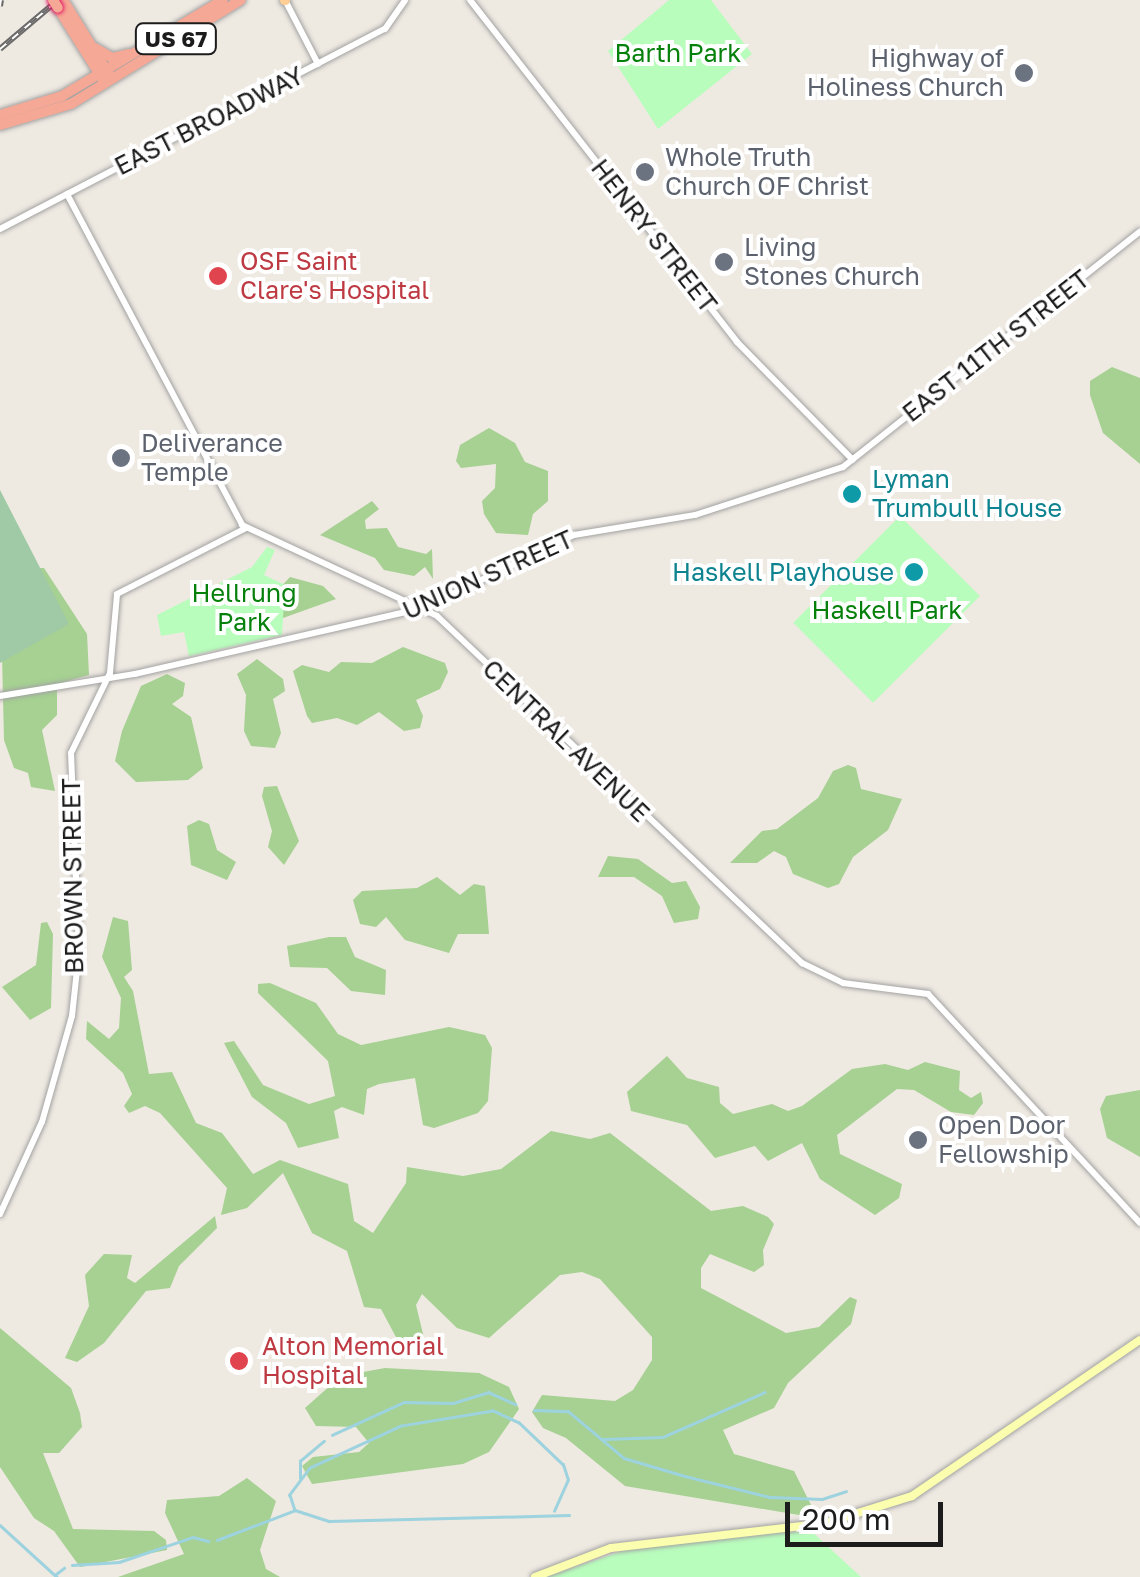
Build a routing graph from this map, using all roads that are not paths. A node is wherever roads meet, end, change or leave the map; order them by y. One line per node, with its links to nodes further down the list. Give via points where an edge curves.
1 (53, 0): 8 (highway)
2 (63, 0): 8 (highway)
3 (223, 0): 10 (highway, US 67)
4 (241, 0): 12 (highway, US 67)
5 (285, 0): 11 (street)
6 (406, 0): 11 (street, EAST BROADWAY, via 385,29)
7 (470, 0): 19 (street, HENRY STREET, via 724,326)
8 (79, 34): 9 (highway)
9 (86, 47): 10 (highway, US 67, via 112,58); 12 (highway); 13 (highway, via 86,70)
10 (136, 53): 12 (highway)
11 (318, 64): 16 (street, EAST BROADWAY)
12 (106, 77): 13 (highway); 15 (highway, via 56,110)
13 (76, 89): 14 (highway)
14 (0, 116)
15 (0, 126)
16 (67, 194): 17 (street, EAST BROADWAY); 20 (street)
17 (0, 229)
18 (1140, 232): 19 (street, EAST 11TH STREET)
19 (852, 460): 21 (street, UNION STREET, via 694,515 574,536)
20 (246, 528): 21 (street, CENTRAL AVENUE); 22 (street, BROWN STREET, via 117,594)
21 (424, 608): 22 (street, UNION STREET); 25 (street, CENTRAL AVENUE, via 791,955 842,983 928,994)
22 (108, 679): 23 (street, UNION STREET); 24 (street, BROWN STREET, via 72,754 79,952 72,1016 44,1116)
23 (0, 696)
24 (0, 1214)
25 (1140, 1223)
26 (1140, 1340): 27 (main road, via 912,1496 826,1523 611,1548)
27 (535, 1577)

